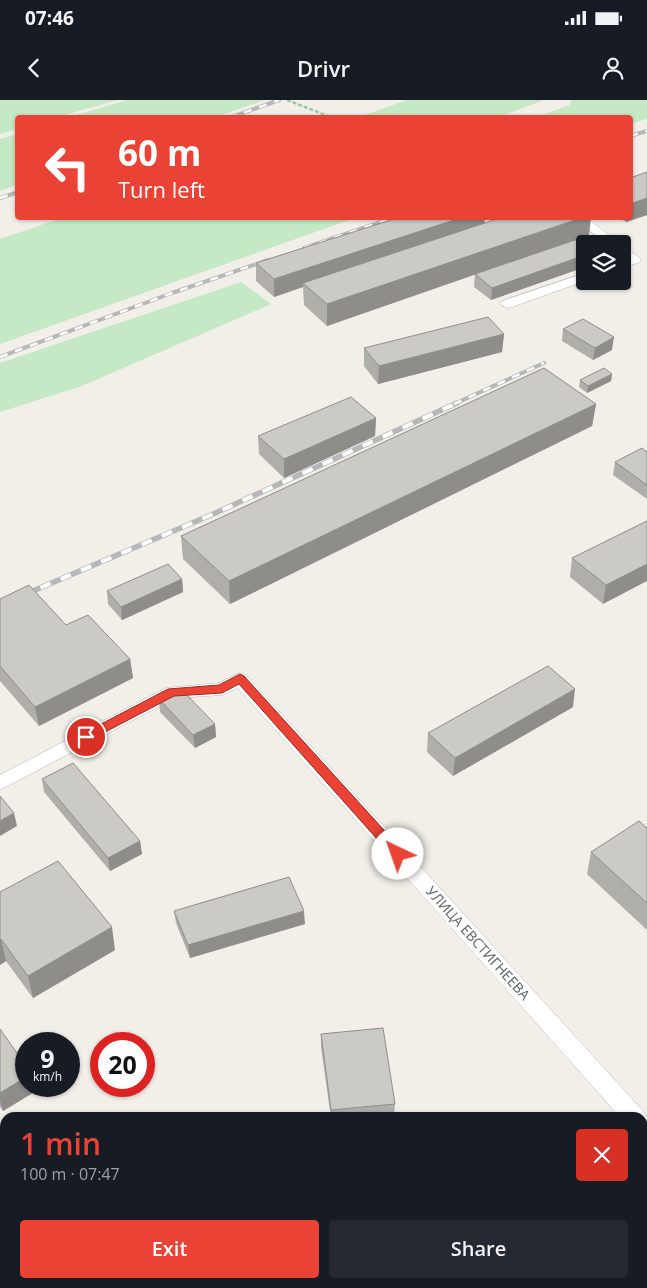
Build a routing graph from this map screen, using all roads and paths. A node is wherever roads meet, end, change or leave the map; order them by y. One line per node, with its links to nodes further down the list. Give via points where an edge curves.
1 (287, 100): 2 (path)
2 (325, 115)
3 (583, 220): 4 (lane)
4 (602, 235)
5 (576, 280): 6 (lane)
6 (507, 304)
7 (0, 782): 8 (lane, УЛИЦА ЕВСТИГНЕЕВА, via 172,692 222,689 240,678)
8 (631, 1112)

